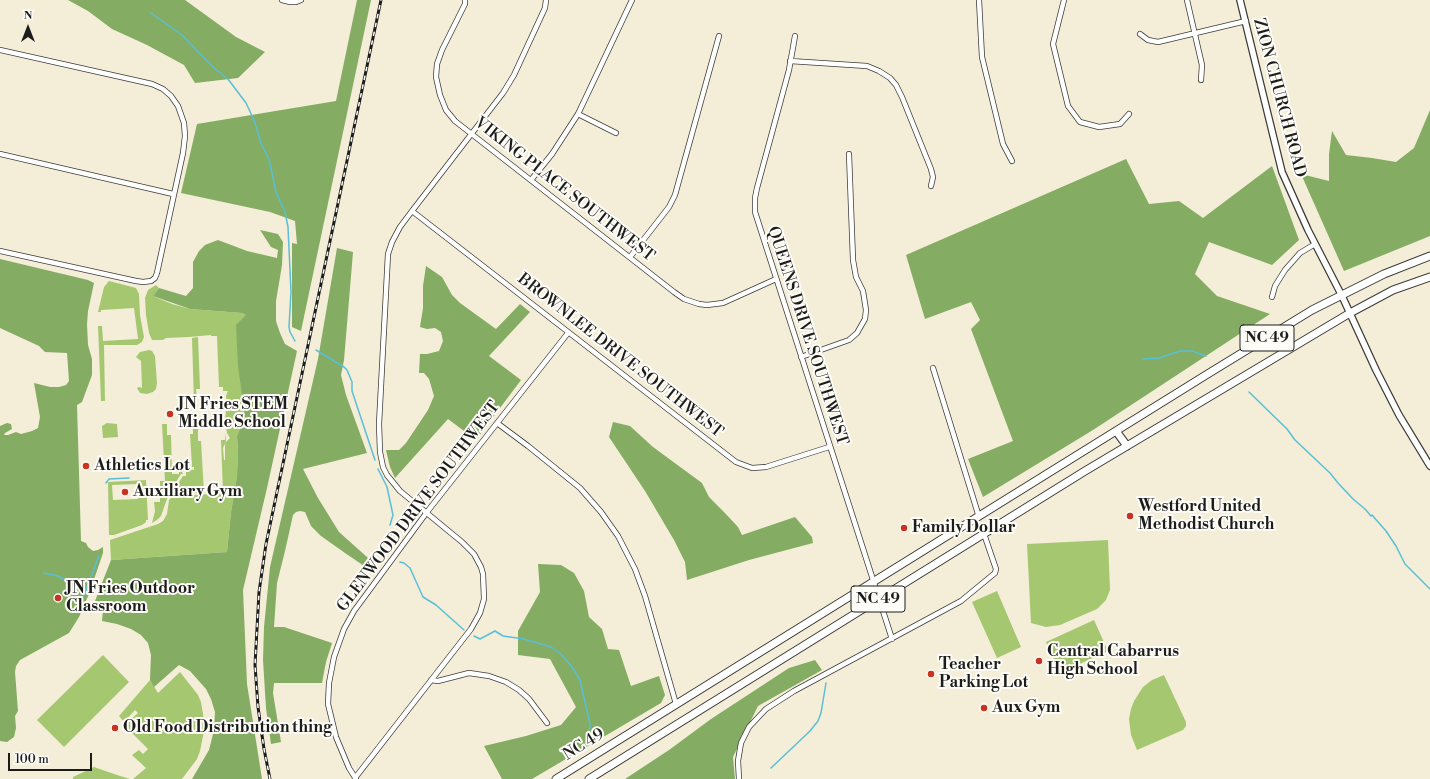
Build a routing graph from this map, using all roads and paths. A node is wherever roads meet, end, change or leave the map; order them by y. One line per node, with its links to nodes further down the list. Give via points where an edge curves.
1 (282, 0): 2 (street)
2 (301, 0)
3 (465, 0): 21 (street, VIKING PLACE SOUTHWEST, via 442,50 436,77 446,110)
4 (546, 0): 21 (street, via 545,8 514,75)
5 (632, 0): 18 (street)
6 (979, 0): 24 (street, via 982,57 1003,144)
7 (1064, 0): 19 (street, via 1053,44 1068,106 1080,122 1099,127 1120,124)
8 (1187, 0): 11 (street)
9 (1240, 0): 10 (street, ZION CHURCH ROAD)
10 (1246, 21): 11 (street); 29 (street, ZION CHURCH ROAD, via 1282,172)
11 (1195, 33): 12 (street, via 1158,42 1148,40); 17 (street, via 1202,65)
12 (1140, 34)
13 (719, 36): 32 (street, via 675,195 669,207)
14 (795, 36): 16 (street, QUEENS DRIVE SOUTHWEST)
15 (0, 50): 27 (street, via 143,82 163,89 178,106 184,123 183,153)
16 (790, 61): 26 (street, via 867,66 890,78 902,97 932,170); 34 (street, QUEENS DRIVE SOUTHWEST, via 755,198 756,217)
17 (1201, 80)
18 (578, 114): 20 (street); 25 (street, via 552,154)
19 (1129, 114)
20 (616, 133)
21 (471, 134): 25 (street, VIKING PLACE SOUTHWEST); 28 (street)
22 (0, 154): 27 (street)
23 (849, 154): 39 (street, via 853,260 856,277 863,291 865,319 858,333 849,340)
24 (1012, 161)
25 (531, 180): 32 (street, VIKING PLACE SOUTHWEST)
26 (931, 186)
27 (173, 194): 30 (street, via 157,273 151,281 136,281)
28 (412, 210): 38 (street, BROWNLEE DRIVE SOUTHWEST); 46 (street, via 400,227 388,254 379,444 387,475 400,491)
29 (1316, 244): 35 (street, ZION CHURCH ROAD); 36 (street, via 1300,253 1285,270 1275,286)
30 (0, 251)
31 (1430, 256): 35 (highway, NC 49, via 1384,274)
32 (630, 257): 34 (street, VIKING PLACE SOUTHWEST, via 684,299 699,304 723,303)
33 (1430, 277): 37 (highway, NC 49, via 1393,290)
34 (776, 279): 39 (street, QUEENS DRIVE SOUTHWEST)
35 (1342, 296): 37 (street, ZION CHURCH ROAD); 42 (highway, NC 49, via 1306,314)
36 (1272, 297)
37 (1350, 313): 44 (highway, NC 49); 45 (street, ZION CHURCH ROAD, via 1399,415)
38 (568, 333): 41 (street, GLENWOOD DRIVE SOUTHWEST); 43 (street, BROWNLEE DRIVE SOUTHWEST, via 744,466 758,469)
39 (801, 357): 43 (street, QUEENS DRIVE SOUTHWEST)
40 (933, 368): 47 (street)
41 (497, 423): 46 (street, GLENWOOD DRIVE SOUTHWEST); 53 (street, via 580,488 618,536 645,596)
42 (1116, 431): 44 (highway); 47 (highway, NC 49)
43 (829, 446): 49 (street, QUEENS DRIVE SOUTHWEST)
44 (1127, 446): 48 (highway, NC 49)
45 (1430, 466)
46 (427, 512): 52 (street, via 474,554 481,567 485,591 482,609 471,629); 55 (street, GLENWOOD DRIVE SOUTHWEST, via 354,611 334,657 328,704 336,737)
47 (979, 517): 49 (highway, NC 49)
48 (984, 534): 50 (highway, NC 49); 51 (street, via 996,569 995,573 961,601)
49 (873, 582): 50 (street, QUEENS DRIVE SOUTHWEST); 53 (highway, NC 49 / NC 49)
50 (879, 598): 51 (street, QUEENS DRIVE SOUTHWEST); 57 (highway, NC 49)
51 (892, 640): 58 (street, via 794,691 766,709 749,727 741,743)
52 (431, 680): 54 (street, via 438,681 469,673 506,682 529,699); 55 (street)
53 (676, 704): 56 (highway, NC 49 / NC 49)
54 (547, 723)
55 (355, 778)
56 (556, 779)
57 (589, 779)
58 (739, 779)

